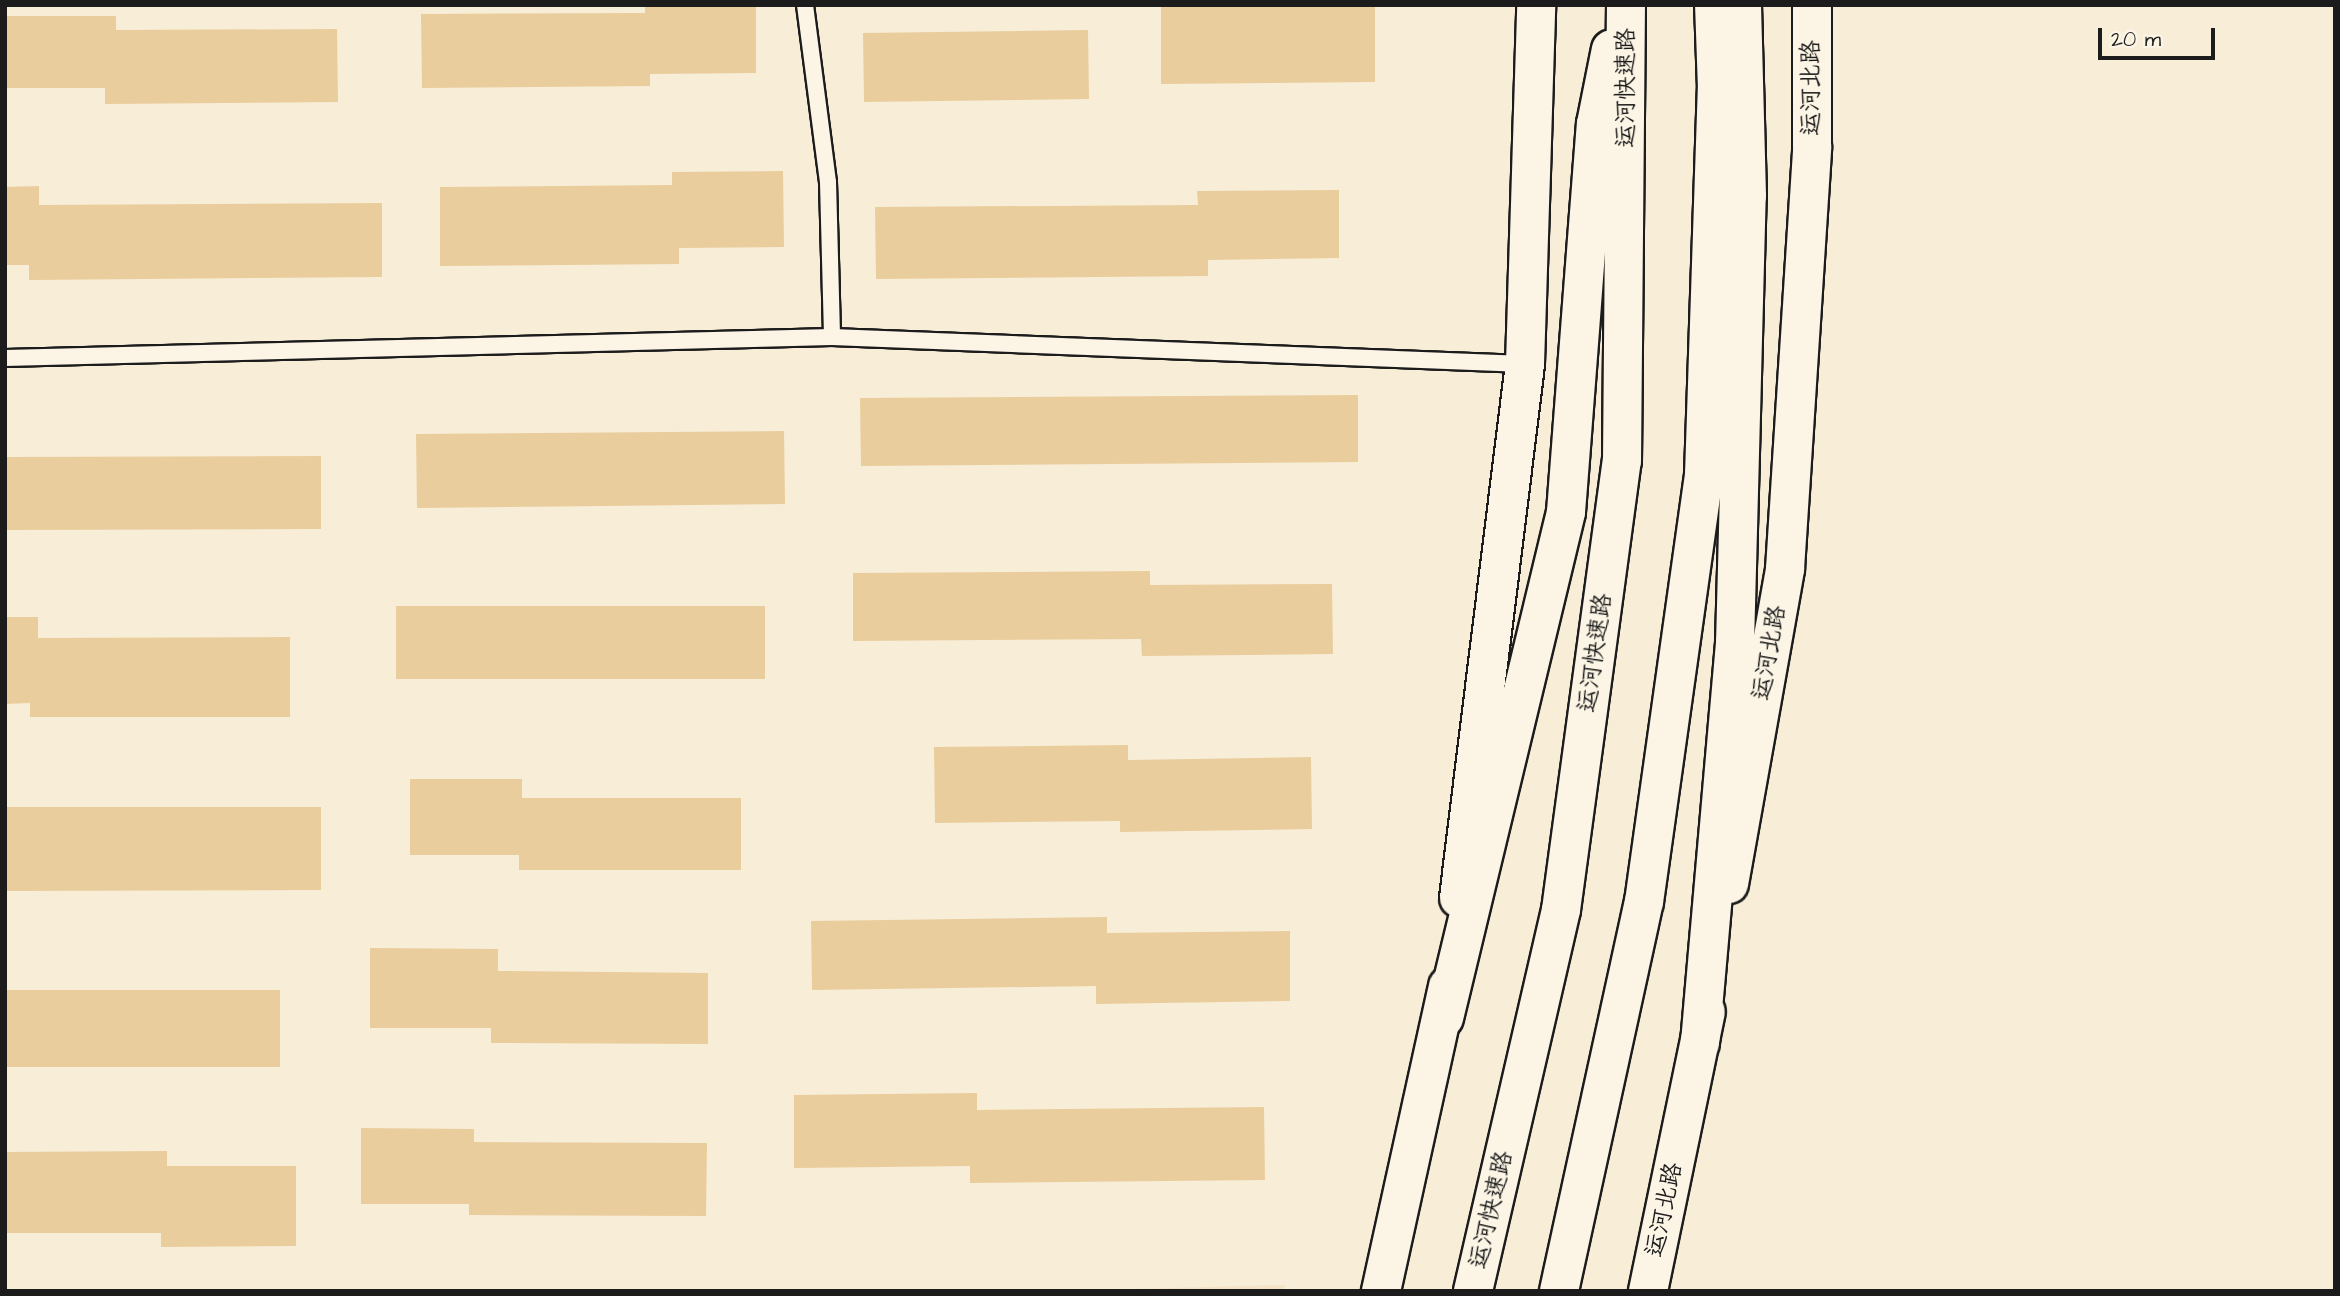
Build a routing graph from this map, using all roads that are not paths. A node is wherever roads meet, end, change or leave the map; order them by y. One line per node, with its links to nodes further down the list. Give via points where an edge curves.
1 (805, 5): 8 (lane, via 828,182)
2 (1536, 5): 10 (main road)
3 (1619, 5): 11 (main road, via 1596,124 1566,512)
4 (1626, 5): 14 (main road, 运河快速路, via 1622,461 1561,910)
5 (1714, 5): 15 (main road, via 1717,89 1704,475 1644,902)
6 (1742, 5): 12 (main road, via 1748,195 1735,644)
7 (1812, 5): 12 (main road, 运河北路, via 1812,147 1785,569)
8 (832, 337): 9 (lane); 10 (lane)
9 (5, 358)
10 (1525, 364): 11 (main road)
11 (1444, 1018): 13 (main road)
12 (1700, 1043): 16 (main road, 运河北路)
13 (1381, 1291)
14 (1473, 1291)
15 (1559, 1291)
16 (1648, 1291)

